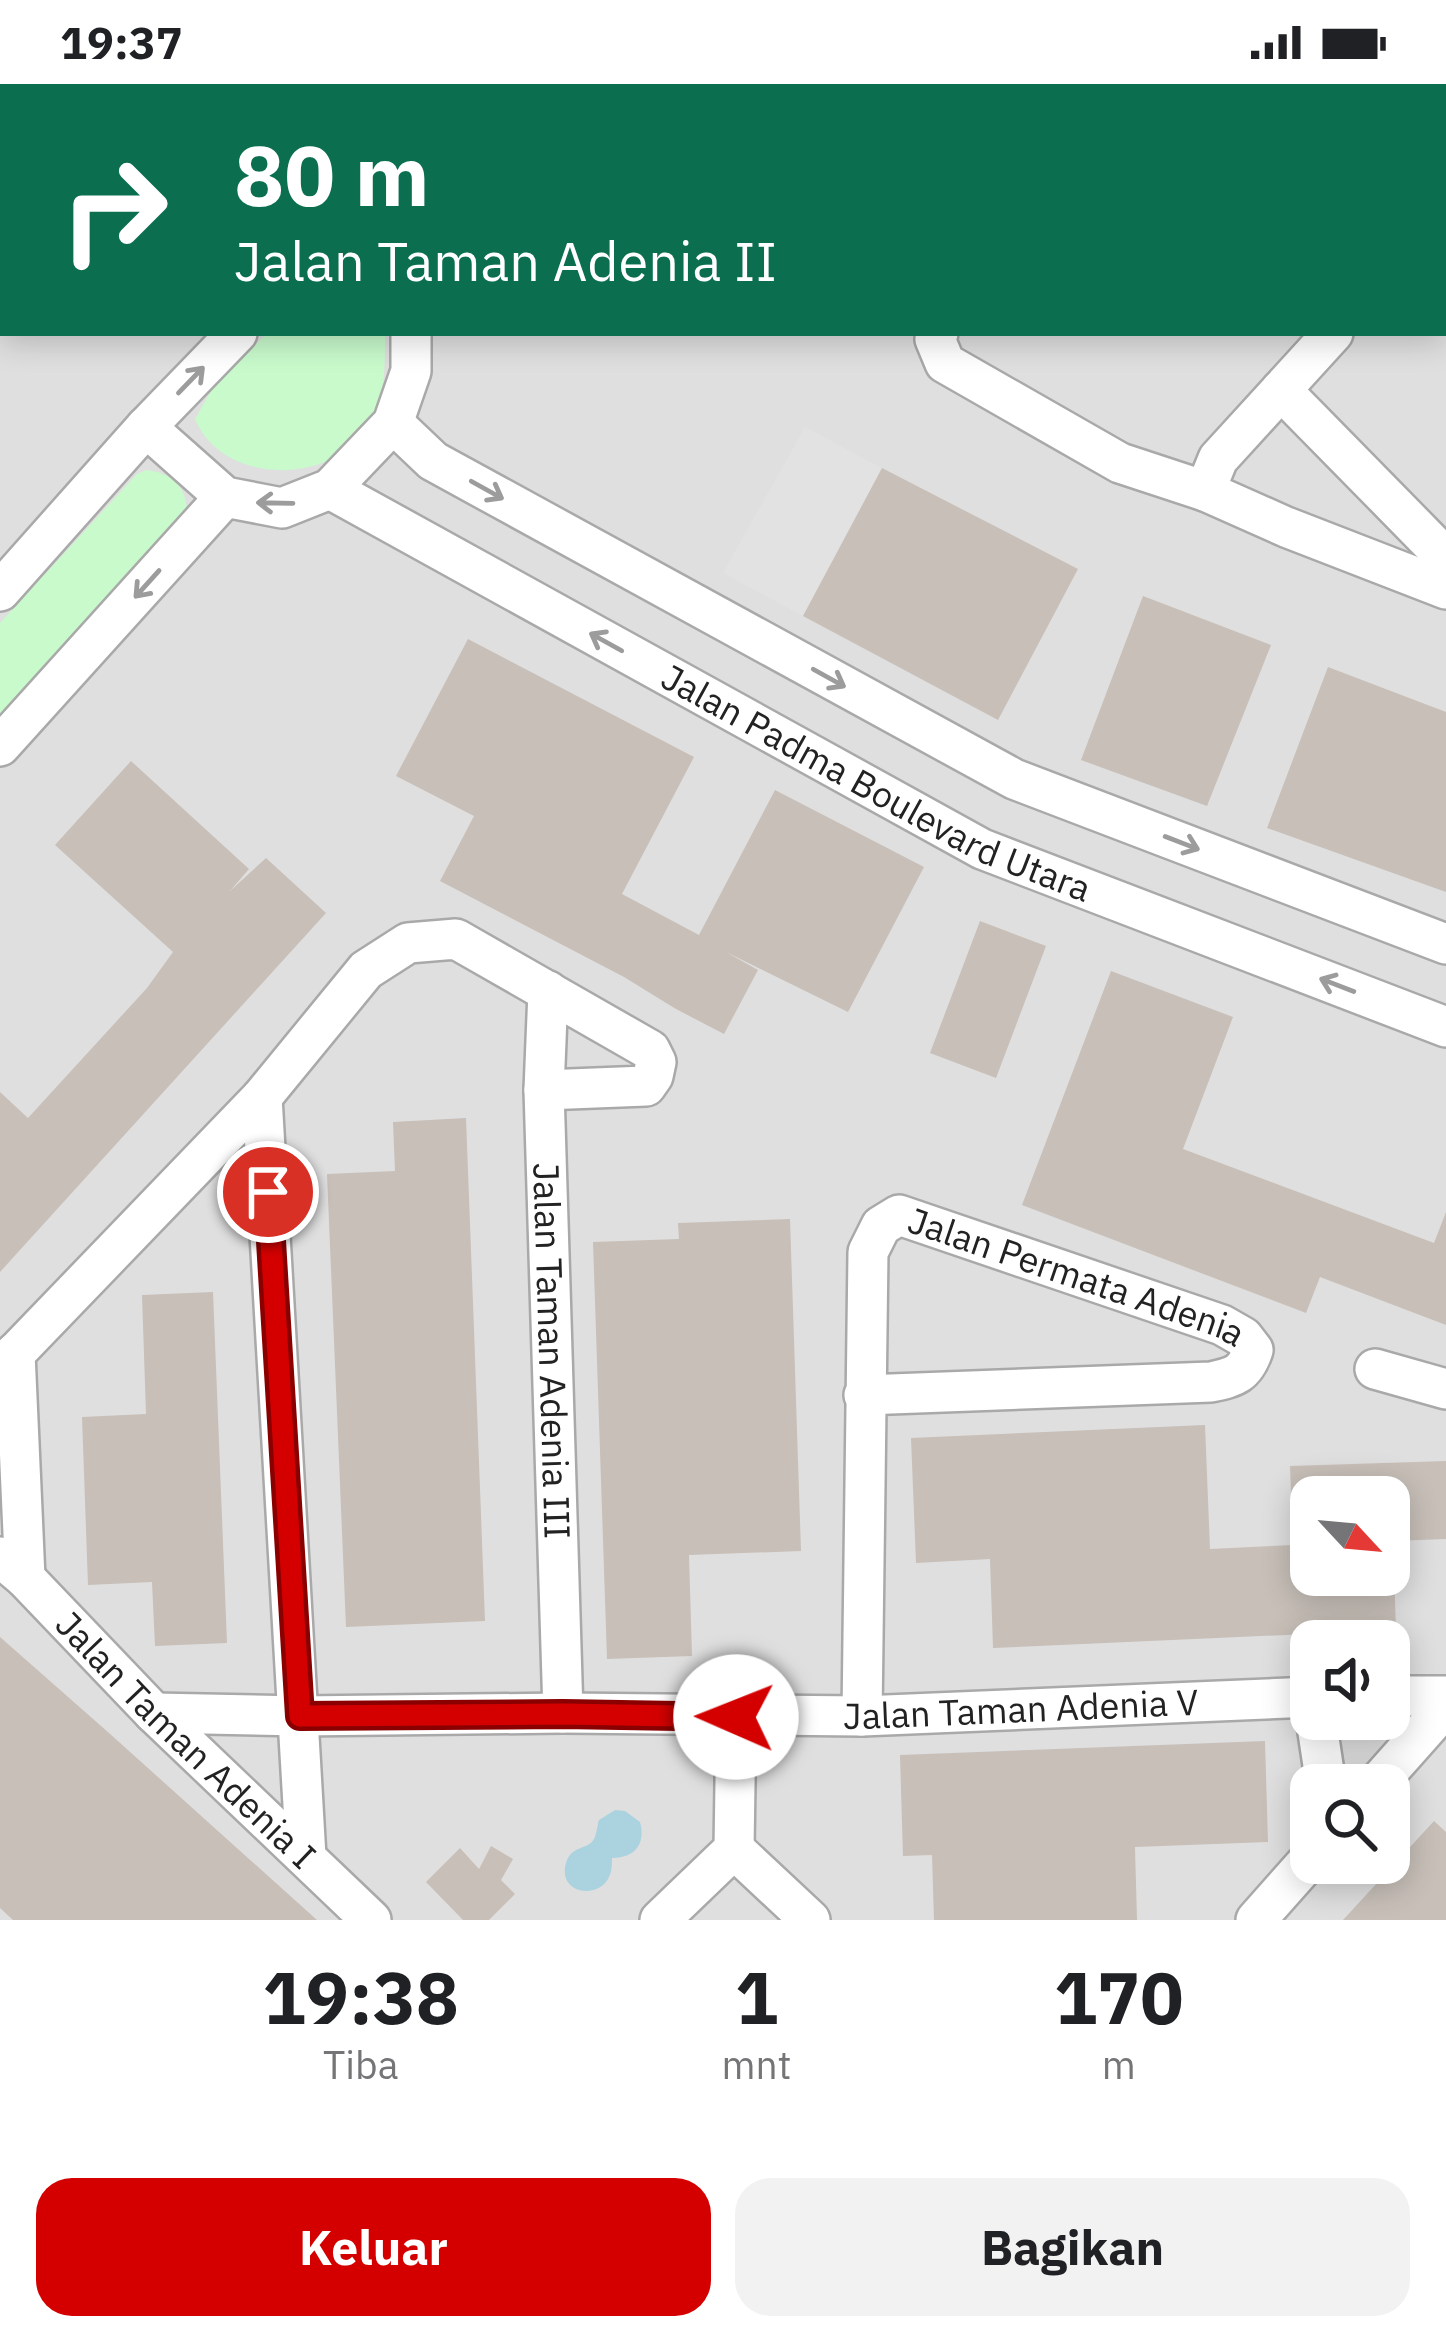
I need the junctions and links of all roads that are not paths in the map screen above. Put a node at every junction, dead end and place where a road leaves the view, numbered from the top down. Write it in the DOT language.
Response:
graph roads {
  1 [pos="234,336"];
  2 [pos="411,336"];
  3 [pos="936,336"];
  4 [pos="1330,336"];
  5 [pos="1281,390"];
  6 [pos="393,423"];
  7 [pos="146,427"];
  8 [pos="330,489"];
  9 [pos="1205,491"];
  10 [pos="225,497"];
  11 [pos="1446,558"];
  12 [pos="1446,589"];
  13 [pos="0,591"];
  14 [pos="0,746"];
  15 [pos="1446,944"];
  16 [pos="548,991"];
  17 [pos="1446,1027"];
  18 [pos="544,1090"];
  19 [pos="262,1097"];
  20 [pos="8,1361"];
  21 [pos="1375,1369"];
  22 [pos="1446,1388"];
  23 [pos="864,1395"];
  24 [pos="12,1567"];
  25 [pos="1410,1696"];
  26 [pos="1446,1696"];
  27 [pos="1290,1698"];
  28 [pos="1446,1706"];
  29 [pos="154,1713"];
  30 [pos="563,1714"];
  31 [pos="300,1716"];
  32 [pos="862,1716"];
  33 [pos="736,1717"];
  34 [pos="1395,1764"];
  35 [pos="734,1849"];
  36 [pos="306,1857"];
  37 [pos="1290,1882"];
  38 [pos="371,1920"];
  39 [pos="660,1920"];
  40 [pos="810,1920"];
  41 [pos="1256,1920"];
  7 -- 1 [label="street, one-way"];
  2 -- 6 [label="street"];
  3 -- 9 [label="street"];
  4 -- 5 [label="street"];
  5 -- 9 [label="street"];
  5 -- 11 [label="street"];
  6 -- 8 [label="street"];
  6 -- 15 [label="street, Jalan Padma Boulevard Utara, one-way"];
  7 -- 10 [label="street"];
  7 -- 13 [label="street"];
  8 -- 10 [label="street, one-way"];
  17 -- 8 [label="street, Jalan Padma Boulevard Utara, one-way"];
  9 -- 12 [label="street"];
  10 -- 14 [label="street, one-way"];
  16 -- 18 [label="street, Jalan Taman Adenia III"];
  16 -- 18 [label="street"];
  16 -- 19 [label="street"];
  18 -- 30 [label="street, Jalan Taman Adenia III"];
  19 -- 20 [label="street"];
  19 -- 31 [label="street"];
  20 -- 24 [label="street"];
  21 -- 22 [label="street"];
  23 -- 23 [label="street, Jalan Permata Adenia"];
  23 -- 32 [label="street, Jalan Permata Adenia"];
  24 -- 29 [label="street, Jalan Taman Adenia I"];
  25 -- 26 [label="street"];
  27 -- 32 [label="street, Jalan Taman Adenia V"];
  28 -- 34 [label="street"];
  29 -- 31 [label="street, Jalan Taman Adenia V"];
  29 -- 36 [label="street, Jalan Taman Adenia I"];
  30 -- 31 [label="street, Jalan Taman Adenia V"];
  30 -- 33 [label="street, Jalan Taman Adenia V"];
  31 -- 36 [label="street"];
  32 -- 33 [label="street, Jalan Taman Adenia V"];
  33 -- 35 [label="street"];
  35 -- 39 [label="street"];
  35 -- 40 [label="street"];
  36 -- 38 [label="street, Jalan Taman Adenia I"];
  37 -- 41 [label="street"];
}
